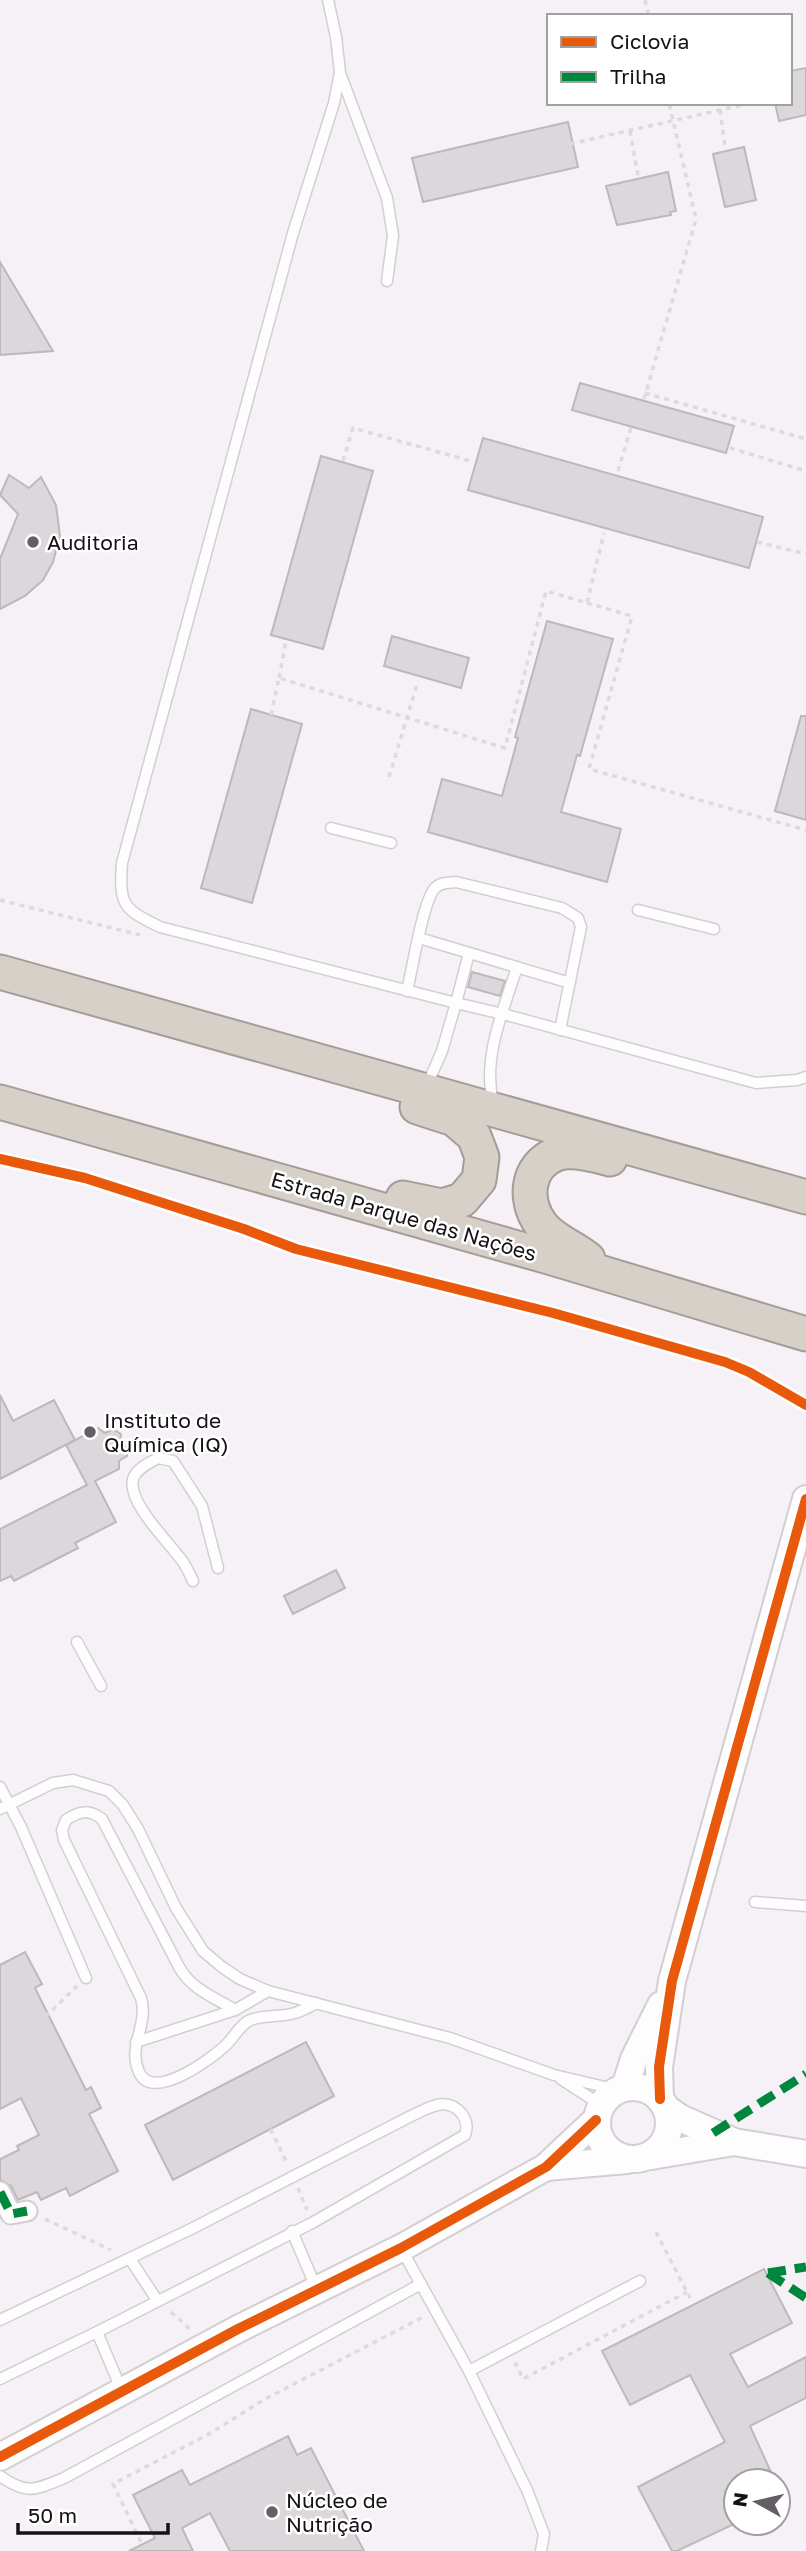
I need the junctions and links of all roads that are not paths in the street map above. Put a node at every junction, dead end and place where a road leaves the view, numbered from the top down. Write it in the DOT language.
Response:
graph roads {
  1 [pos="328,0"];
  2 [pos="340,72"];
  3 [pos="387,281"];
  4 [pos="331,828"];
  5 [pos="391,843"];
  6 [pos="638,910"];
  7 [pos="714,929"];
  8 [pos="419,938"];
  9 [pos="469,953"];
  10 [pos="517,967"];
  11 [pos="0,972"];
  12 [pos="570,983"];
  13 [pos="407,991"];
  14 [pos="456,1003"];
  15 [pos="503,1014"];
  16 [pos="560,1030"];
  17 [pos="258,1043"];
  18 [pos="806,1077"];
  19 [pos="425,1089"];
  20 [pos="0,1102"];
  21 [pos="495,1109"];
  22 [pos="246,1170"];
  23 [pos="791,1193"];
  24 [pos="600,1273"];
  25 [pos="806,1334"];
  26 [pos="806,1350"];
  27 [pos="806,1499"];
  28 [pos="218,1568"];
  29 [pos="194,1581"];
  30 [pos="77,1642"];
  31 [pos="101,1686"];
  32 [pos="0,1787"];
  33 [pos="5,1807"];
  34 [pos="755,1902"];
  35 [pos="806,1906"];
  36 [pos="86,1978"];
  37 [pos="672,1981"];
  38 [pos="268,1991"];
  39 [pos="316,2003"];
  40 [pos="235,2010"];
  41 [pos="136,2042"];
  42 [pos="554,2075"];
  43 [pos="610,2100"];
  44 [pos="663,2103"];
  45 [pos="734,2142"];
  46 [pos="806,2154"];
  47 [pos="639,2158"];
  48 [pos="546,2167"];
  49 [pos="0,2192"];
  50 [pos="27,2211"];
  51 [pos="292,2231"];
  52 [pos="401,2248"];
  53 [pos="130,2259"];
  54 [pos="640,2281"];
  55 [pos="421,2284"];
  56 [pos="317,2290"];
  57 [pos="157,2300"];
  58 [pos="0,2320"];
  59 [pos="97,2332"];
  60 [pos="469,2371"];
  61 [pos="0,2378"];
  62 [pos="122,2391"];
  63 [pos="0,2457"];
  64 [pos="0,2476"];
  65 [pos="541,2551"];
  1 -- 2 [label="lane"];
  2 -- 3 [label="lane"];
  2 -- 13 [label="lane"];
  4 -- 5 [label="lane"];
  6 -- 7 [label="lane"];
  8 -- 9 [label="lane"];
  8 -- 12 [label="lane"];
  8 -- 13 [label="lane"];
  9 -- 10 [label="lane"];
  9 -- 14 [label="lane"];
  10 -- 12 [label="lane"];
  10 -- 15 [label="lane"];
  11 -- 17 [label="highway"];
  12 -- 16 [label="lane"];
  13 -- 14 [label="lane"];
  14 -- 15 [label="lane"];
  14 -- 19 [label="lane"];
  15 -- 16 [label="lane"];
  15 -- 21 [label="lane"];
  16 -- 18 [label="lane"];
  17 -- 19 [label="highway"];
  17 -- 22 [label="highway"];
  19 -- 21 [label="highway"];
  20 -- 22 [label="highway, Estrada Parque das Nações"];
  21 -- 23 [label="highway"];
  22 -- 24 [label="highway, Estrada Parque das Nações"];
  23 -- 24 [label="highway"];
  24 -- 25 [label="highway, Estrada Parque das Nações"];
  24 -- 26 [label="highway"];
  27 -- 37 [label="street"];
  28 -- 29 [label="lane"];
  30 -- 31 [label="lane"];
  32 -- 33 [label="lane"];
  33 -- 36 [label="lane"];
  33 -- 38 [label="lane"];
  34 -- 35 [label="lane"];
  37 -- 43 [label="street"];
  37 -- 44 [label="street"];
  38 -- 39 [label="lane"];
  38 -- 40 [label="lane"];
  39 -- 41 [label="lane"];
  39 -- 42 [label="lane"];
  40 -- 41 [label="lane"];
  40 -- 41 [label="lane"];
  42 -- 43 [label="lane"];
  42 -- 43 [label="lane"];
  43 -- 44 [label="street"];
  43 -- 47 [label="street"];
  43 -- 48 [label="street"];
  44 -- 45 [label="street"];
  44 -- 47 [label="street"];
  45 -- 46 [label="street"];
  45 -- 47 [label="street"];
  47 -- 48 [label="street"];
  48 -- 52 [label="street"];
  49 -- 50 [label="street"];
  51 -- 53 [label="lane"];
  51 -- 56 [label="lane"];
  51 -- 57 [label="lane"];
  52 -- 55 [label="lane"];
  52 -- 56 [label="street"];
  53 -- 57 [label="lane"];
  53 -- 58 [label="lane"];
  54 -- 60 [label="lane"];
  55 -- 60 [label="lane"];
  55 -- 64 [label="lane"];
  56 -- 62 [label="street"];
  57 -- 59 [label="lane"];
  59 -- 61 [label="lane"];
  59 -- 62 [label="lane"];
  60 -- 65 [label="lane"];
  62 -- 63 [label="street"];
}
